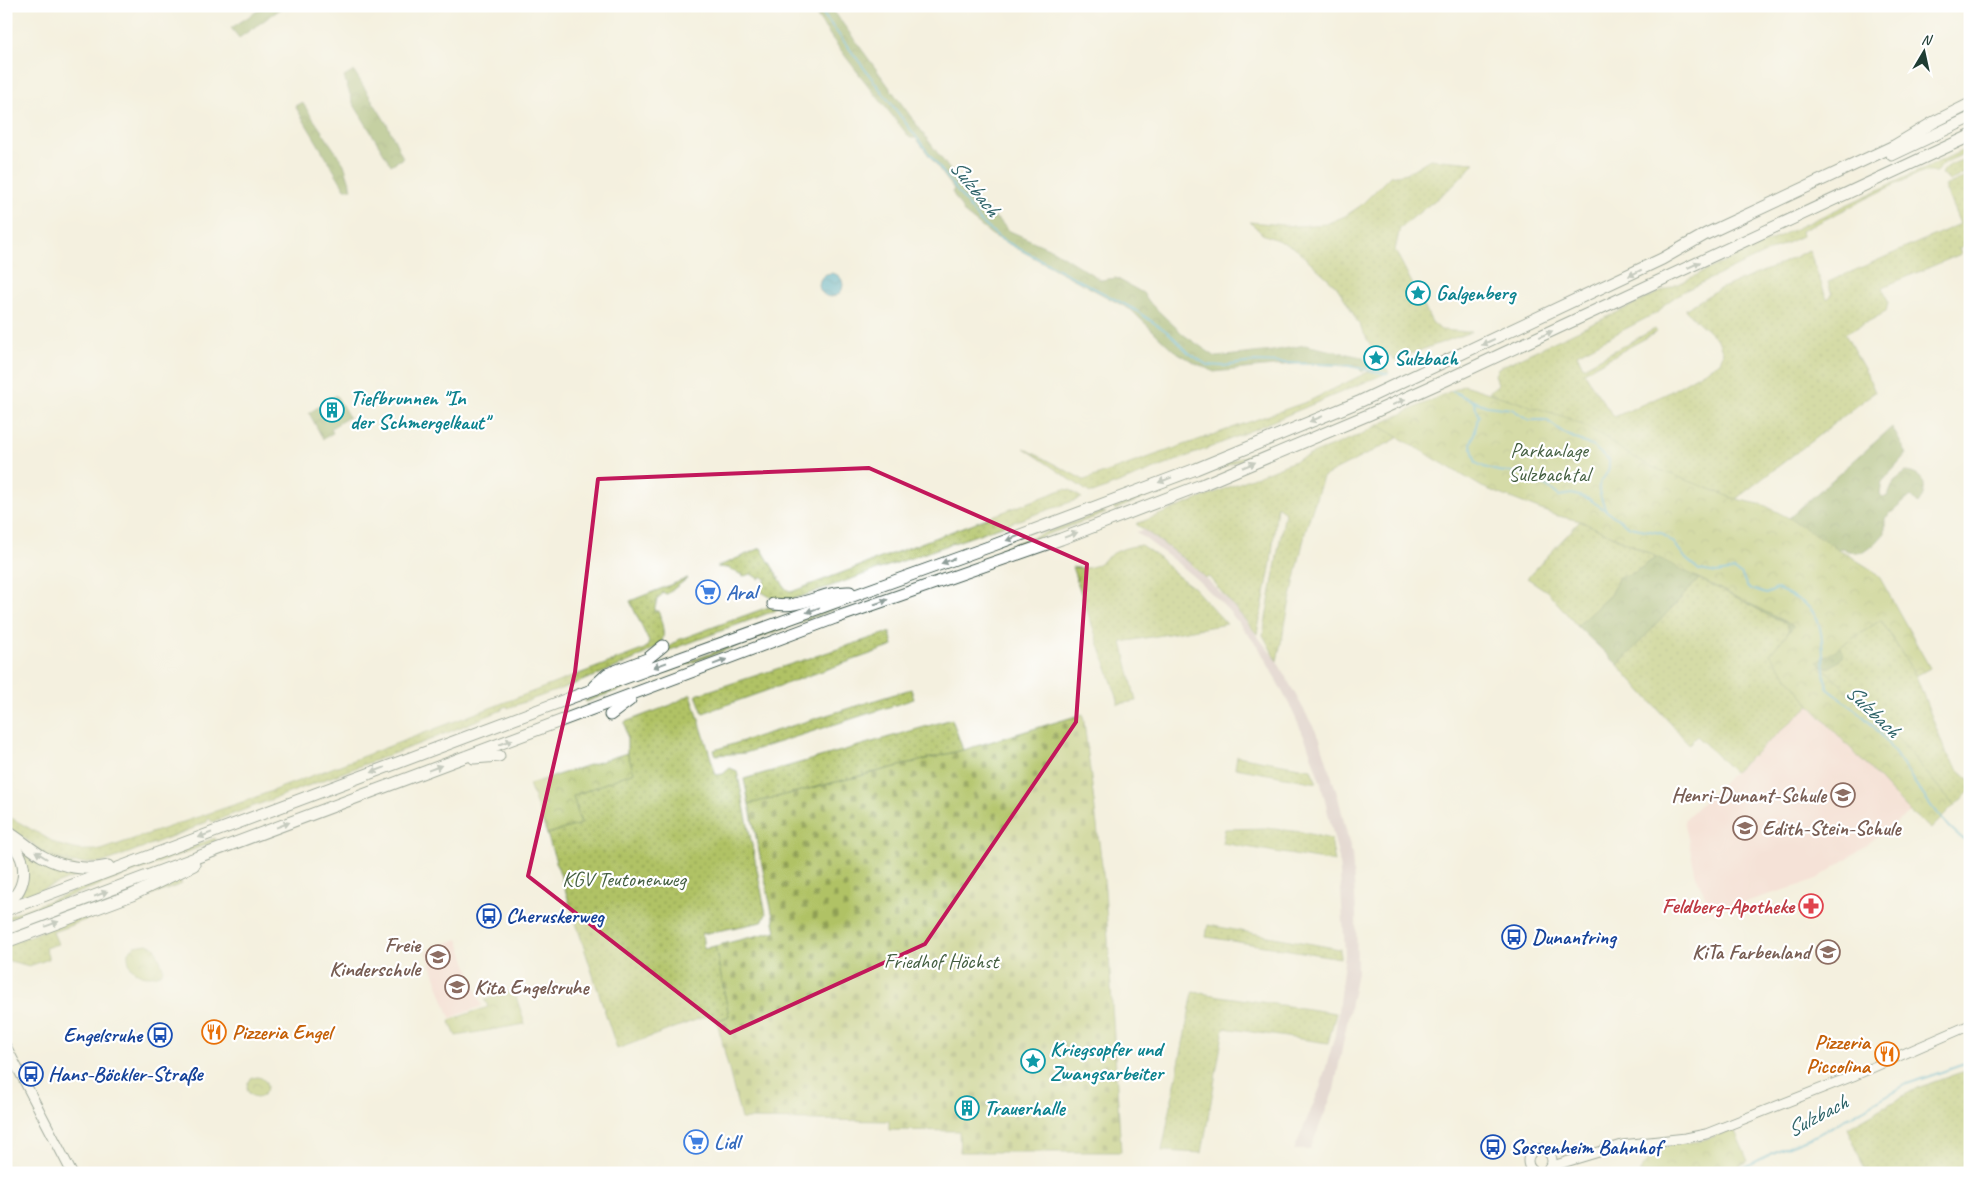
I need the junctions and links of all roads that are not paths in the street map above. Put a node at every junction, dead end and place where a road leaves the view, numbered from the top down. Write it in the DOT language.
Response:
graph roads {
  1 [pos="1970,104"];
  2 [pos="1970,118"];
  3 [pos="1970,136"];
  4 [pos="1678,251"];
  5 [pos="859,593"];
  6 [pos="773,604"];
  7 [pos="664,646"];
  8 [pos="589,691"];
  9 [pos="642,691"];
  10 [pos="610,715"];
  11 [pos="499,756"];
  12 [pos="460,759"];
  13 [pos="6,831"];
  14 [pos="6,840"];
  15 [pos="238,842"];
  16 [pos="139,860"];
  17 [pos="6,904"];
  18 [pos="6,910"];
  19 [pos="6,929"];
  20 [pos="6,942"];
  21 [pos="1970,1025"];
  22 [pos="6,1046"];
  23 [pos="1550,1157"];
  24 [pos="1565,1162"];
  25 [pos="1549,1167"];
  26 [pos="1533,1171"];
  27 [pos="72,1173"];
  1 -- 4 [label="highway"];
  2 -- 4 [label="highway"];
  9 -- 3 [label="highway, one-way"];
  4 -- 5 [label="highway, one-way"];
  5 -- 6 [label="highway"];
  5 -- 8 [label="highway, one-way"];
  7 -- 8 [label="highway"];
  8 -- 16 [label="highway, one-way"];
  9 -- 10 [label="highway"];
  12 -- 9 [label="highway, one-way"];
  11 -- 12 [label="highway"];
  15 -- 12 [label="highway, one-way"];
  16 -- 13 [label="highway, one-way"];
  14 -- 17 [label="highway"];
  19 -- 15 [label="highway, one-way"];
  20 -- 15 [label="highway, one-way"];
  16 -- 18 [label="highway"];
  21 -- 24 [label="main road"];
  22 -- 27 [label="main road"];
  23 -- 24 [label="main road"];
  23 -- 25 [label="main road"];
  23 -- 26 [label="main road"];
  24 -- 25 [label="main road"];
  25 -- 26 [label="main road"];
}
